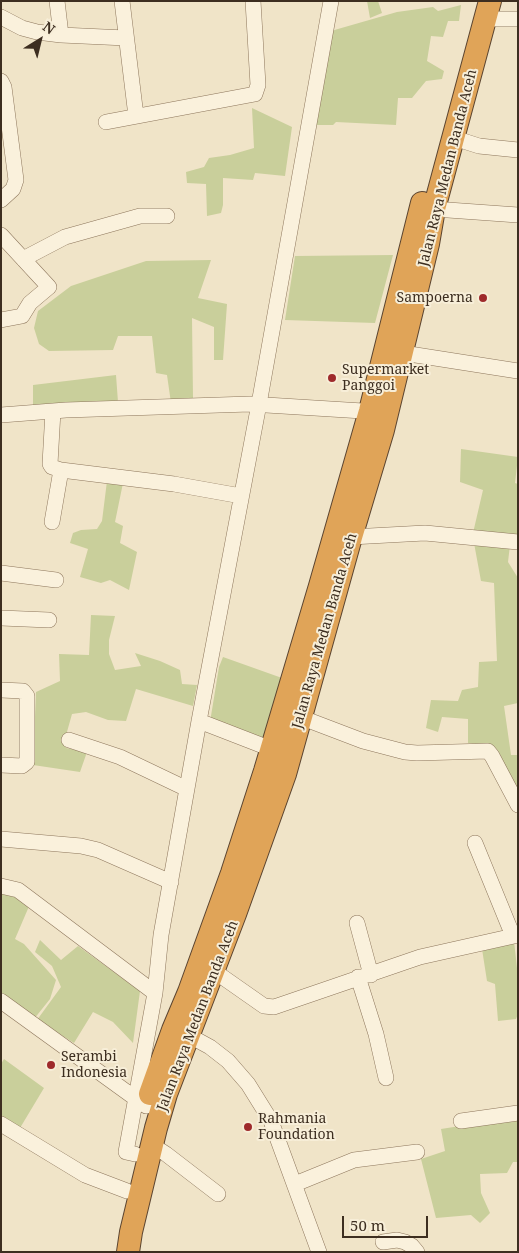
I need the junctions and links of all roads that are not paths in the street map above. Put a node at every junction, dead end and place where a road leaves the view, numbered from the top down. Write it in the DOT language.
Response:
graph roads {
  1 [pos="57,1"];
  2 [pos="122,1"];
  3 [pos="253,1"];
  4 [pos="331,1"];
  5 [pos="484,7"];
  6 [pos="1,17"];
  7 [pos="518,19"];
  8 [pos="61,35"];
  9 [pos="126,38"];
  10 [pos="1,81"];
  11 [pos="136,116"];
  12 [pos="106,122"];
  13 [pos="454,138"];
  14 [pos="518,150"];
  15 [pos="1,200"];
  16 [pos="434,209"];
  17 [pos="518,215"];
  18 [pos="167,216"];
  19 [pos="1,235"];
  20 [pos="23,259"];
  21 [pos="1,320"];
  22 [pos="403,353"];
  23 [pos="518,371"];
  24 [pos="259,404"];
  25 [pos="53,411"];
  26 [pos="379,412"];
  27 [pos="1,415"];
  28 [pos="61,470"];
  29 [pos="241,496"];
  30 [pos="52,522"];
  31 [pos="351,537"];
  32 [pos="518,542"];
  33 [pos="1,573"];
  34 [pos="56,580"];
  35 [pos="1,618"];
  36 [pos="48,620"];
  37 [pos="1,690"];
  38 [pos="300,717"];
  39 [pos="199,721"];
  40 [pos="69,740"];
  41 [pos="280,752"];
  42 [pos="1,765"];
  43 [pos="187,789"];
  44 [pos="518,805"];
  45 [pos="1,838"];
  46 [pos="475,843"];
  47 [pos="170,882"];
  48 [pos="1,886"];
  49 [pos="357,923"];
  50 [pos="515,936"];
  51 [pos="214,971"];
  52 [pos="365,976"];
  53 [pos="155,993"];
  54 [pos="1,1001"];
  55 [pos="188,1035"];
  56 [pos="386,1078"];
  57 [pos="518,1113"];
  58 [pos="461,1121"];
  59 [pos="1,1124"];
  60 [pos="144,1126"];
  61 [pos="417,1152"];
  62 [pos="294,1184"];
  63 [pos="127,1191"];
  64 [pos="218,1194"];
  65 [pos="383,1242"];
  66 [pos="114,1252"];
  67 [pos="128,1252"];
  68 [pos="319,1252"];
  69 [pos="417,1252"];
  1 -- 8 [label="street"];
  2 -- 9 [label="street"];
  3 -- 11 [label="street"];
  4 -- 24 [label="street"];
  5 -- 7 [label="street"];
  5 -- 13 [label="highway, Jalan Raya Medan Banda Aceh"];
  5 -- 26 [label="highway, Jalan Raya Medan Banda Aceh"];
  6 -- 8 [label="street"];
  8 -- 9 [label="street"];
  9 -- 11 [label="street"];
  10 -- 15 [label="street"];
  11 -- 12 [label="street"];
  13 -- 14 [label="street"];
  13 -- 16 [label="highway, Jalan Raya Medan Banda Aceh"];
  16 -- 17 [label="street"];
  16 -- 22 [label="highway, Jalan Raya Medan Banda Aceh"];
  18 -- 20 [label="street"];
  19 -- 20 [label="street"];
  20 -- 21 [label="street"];
  22 -- 23 [label="street"];
  22 -- 26 [label="highway, Jalan Raya Medan Banda Aceh"];
  24 -- 25 [label="street"];
  24 -- 26 [label="street"];
  24 -- 29 [label="street"];
  25 -- 27 [label="street"];
  25 -- 28 [label="street"];
  26 -- 31 [label="highway, Jalan Raya Medan Banda Aceh"];
  26 -- 41 [label="highway, Jalan Raya Medan Banda Aceh"];
  28 -- 29 [label="street"];
  28 -- 30 [label="street"];
  29 -- 39 [label="street"];
  31 -- 32 [label="street"];
  31 -- 38 [label="highway, Jalan Raya Medan Banda Aceh"];
  33 -- 34 [label="street"];
  35 -- 36 [label="street"];
  37 -- 42 [label="street"];
  38 -- 41 [label="highway, Jalan Raya Medan Banda Aceh"];
  38 -- 44 [label="street"];
  39 -- 41 [label="street"];
  39 -- 43 [label="street"];
  40 -- 43 [label="street"];
  41 -- 51 [label="highway, Jalan Raya Medan Banda Aceh"];
  41 -- 60 [label="highway, Jalan Raya Medan Banda Aceh"];
  43 -- 47 [label="street"];
  45 -- 47 [label="street"];
  46 -- 50 [label="street"];
  47 -- 53 [label="street"];
  48 -- 53 [label="street"];
  49 -- 52 [label="street"];
  50 -- 52 [label="street"];
  51 -- 52 [label="street"];
  51 -- 55 [label="highway, Jalan Raya Medan Banda Aceh"];
  52 -- 56 [label="street"];
  53 -- 60 [label="street"];
  54 -- 60 [label="street"];
  55 -- 60 [label="highway, Jalan Raya Medan Banda Aceh"];
  55 -- 62 [label="street"];
  57 -- 58 [label="street"];
  59 -- 63 [label="street"];
  60 -- 63 [label="highway, Jalan Raya Medan Banda Aceh"];
  60 -- 64 [label="street"];
  60 -- 67 [label="highway, Jalan Raya Medan Banda Aceh"];
  61 -- 62 [label="street"];
  62 -- 68 [label="street"];
  63 -- 66 [label="highway, Jalan Raya Medan Banda Aceh"];
  65 -- 69 [label="street"];
}
